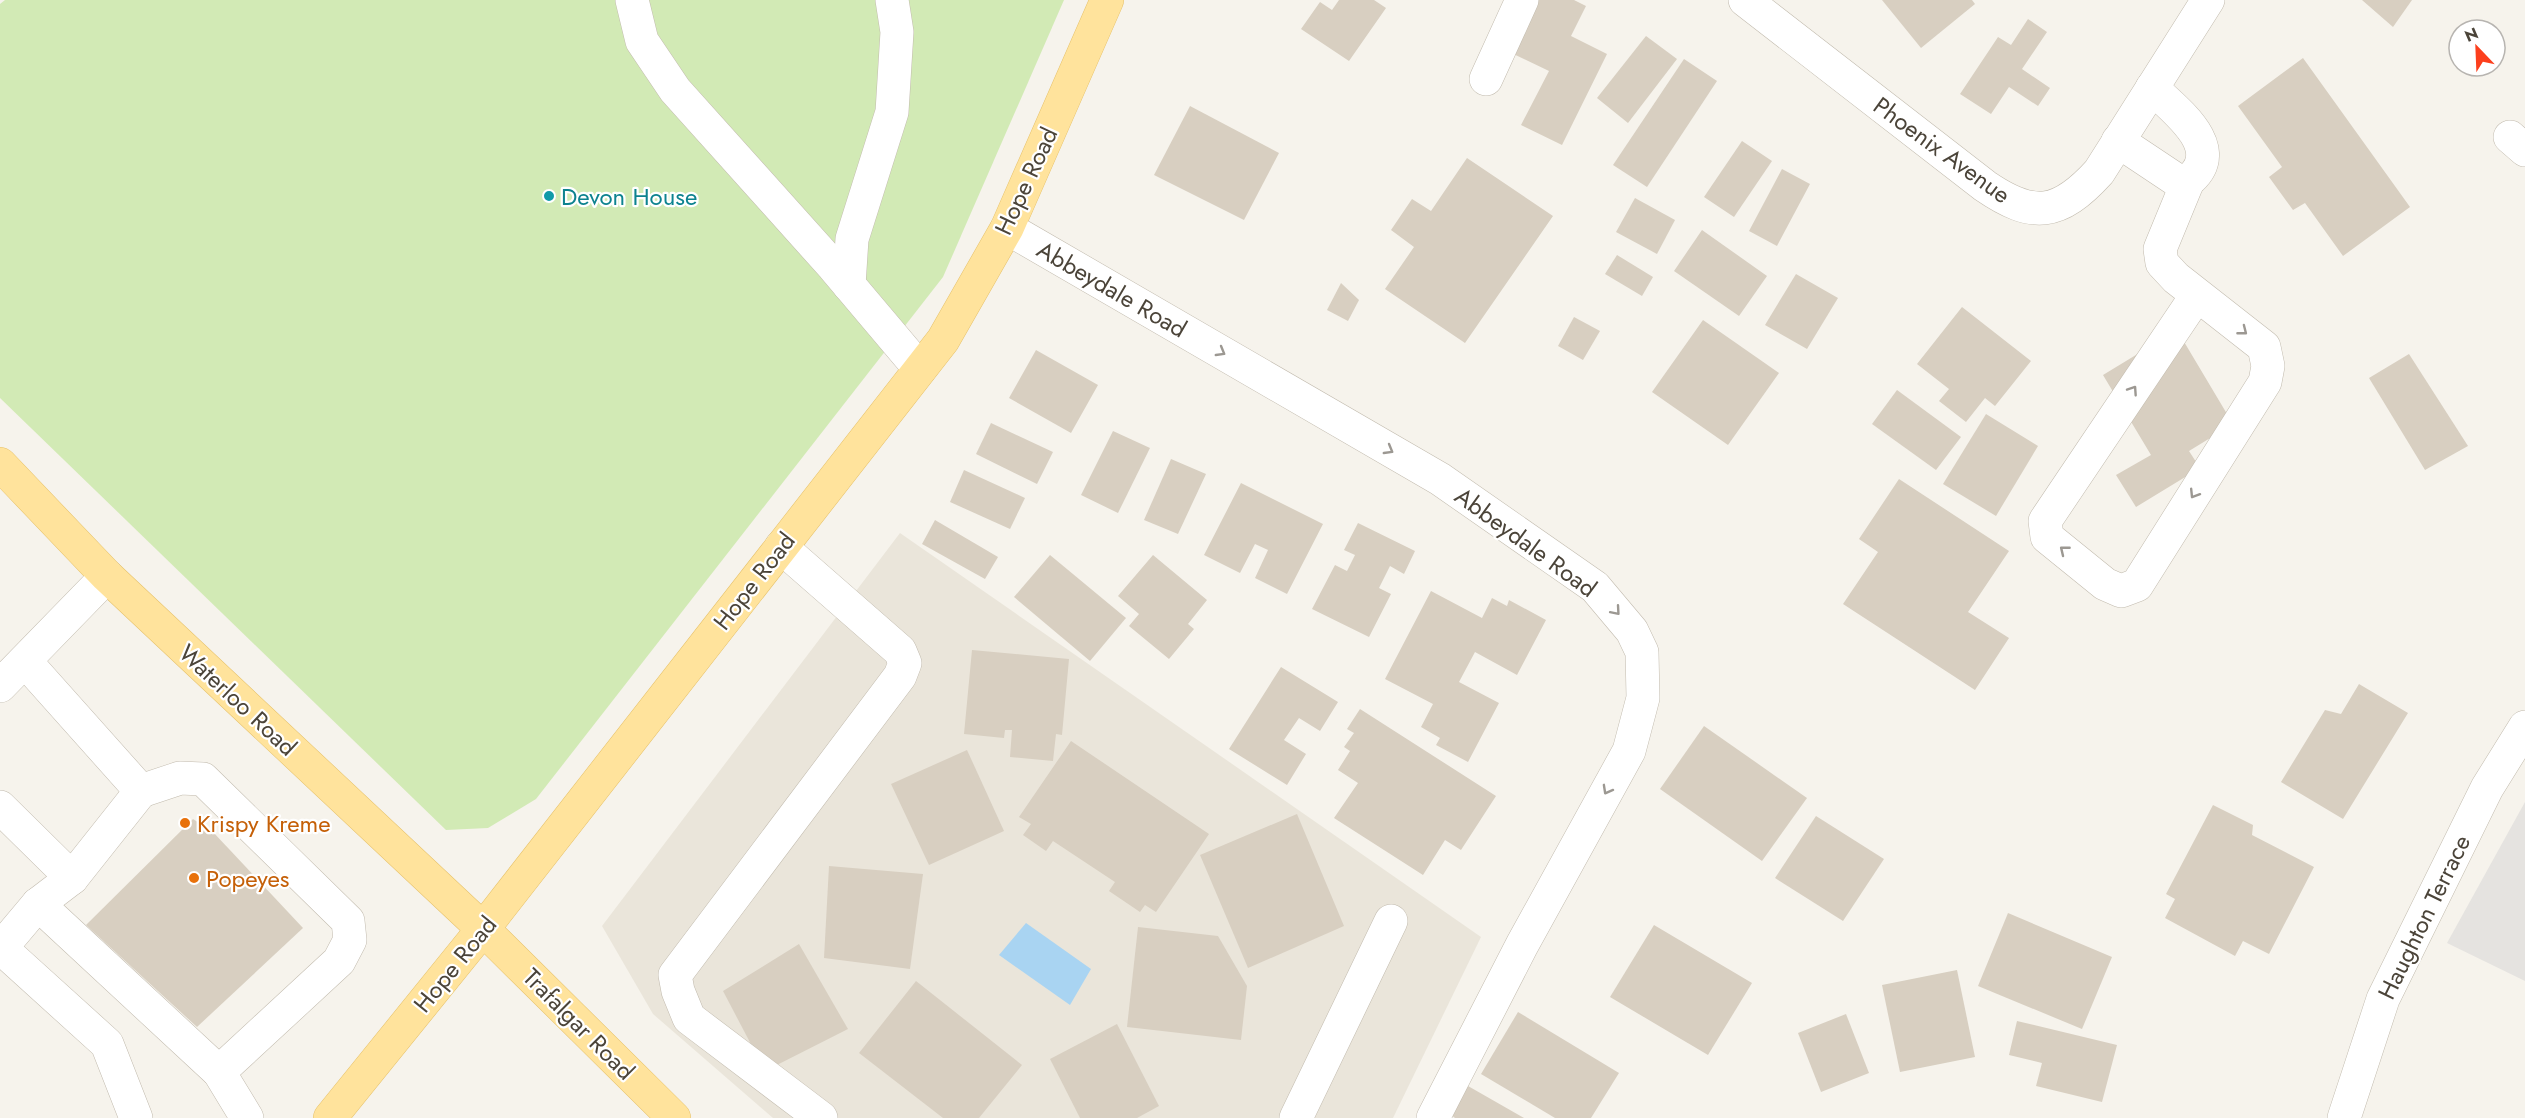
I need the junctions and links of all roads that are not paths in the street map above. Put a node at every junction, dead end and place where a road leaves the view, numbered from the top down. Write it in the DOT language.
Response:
graph roads {
  1 [pos="632,0"];
  2 [pos="892,0"];
  3 [pos="1107,0"];
  4 [pos="1522,0"];
  5 [pos="1745,0"];
  6 [pos="2208,0"];
  7 [pos="1486,79"];
  8 [pos="2152,88"];
  9 [pos="2118,141"];
  10 [pos="2188,181"];
  11 [pos="1007,228"];
  12 [pos="849,285"];
  13 [pos="2197,295"];
  14 [pos="920,369"];
  15 [pos="2,469"];
  16 [pos="781,547"];
  17 [pos="107,576"];
  18 [pos="25,661"];
  19 [pos="0,686"];
  20 [pos="2525,727"];
  21 [pos="141,791"];
  22 [pos="0,807"];
  23 [pos="72,878"];
  24 [pos="38,904"];
  25 [pos="1391,921"];
  26 [pos="483,929"];
  27 [pos="0,949"];
  28 [pos="219,1072"];
  29 [pos="136,1118"];
  30 [pos="247,1118"];
  31 [pos="330,1118"];
  32 [pos="674,1118"];
  33 [pos="821,1118"];
  34 [pos="1296,1118"];
  35 [pos="1433,1118"];
  36 [pos="2344,1118"];
  1 -- 12 [label="street"];
  2 -- 12 [label="street"];
  3 -- 11 [label="main road, Hope Road"];
  4 -- 7 [label="street"];
  5 -- 9 [label="street, Phoenix Avenue"];
  6 -- 8 [label="street, Phoenix Avenue"];
  8 -- 9 [label="street, Phoenix Avenue"];
  8 -- 10 [label="street"];
  9 -- 10 [label="street"];
  10 -- 13 [label="street"];
  11 -- 14 [label="main road, Hope Road"];
  11 -- 35 [label="street, Abbeydale Road, one-way"];
  12 -- 14 [label="street"];
  13 -- 13 [label="street, one-way"];
  14 -- 16 [label="main road, Hope Road"];
  15 -- 17 [label="main road, Waterloo Road"];
  16 -- 26 [label="main road, Hope Road"];
  16 -- 33 [label="street"];
  17 -- 18 [label="street"];
  17 -- 26 [label="main road, Waterloo Road"];
  18 -- 19 [label="street"];
  18 -- 21 [label="street"];
  20 -- 36 [label="street, Haughton Terrace"];
  21 -- 23 [label="street"];
  21 -- 28 [label="street"];
  22 -- 23 [label="street"];
  23 -- 24 [label="street"];
  24 -- 27 [label="street"];
  24 -- 28 [label="street"];
  25 -- 34 [label="street"];
  26 -- 31 [label="main road, Hope Road"];
  26 -- 32 [label="main road, Trafalgar Road"];
  27 -- 29 [label="street"];
  28 -- 30 [label="street"];
}
